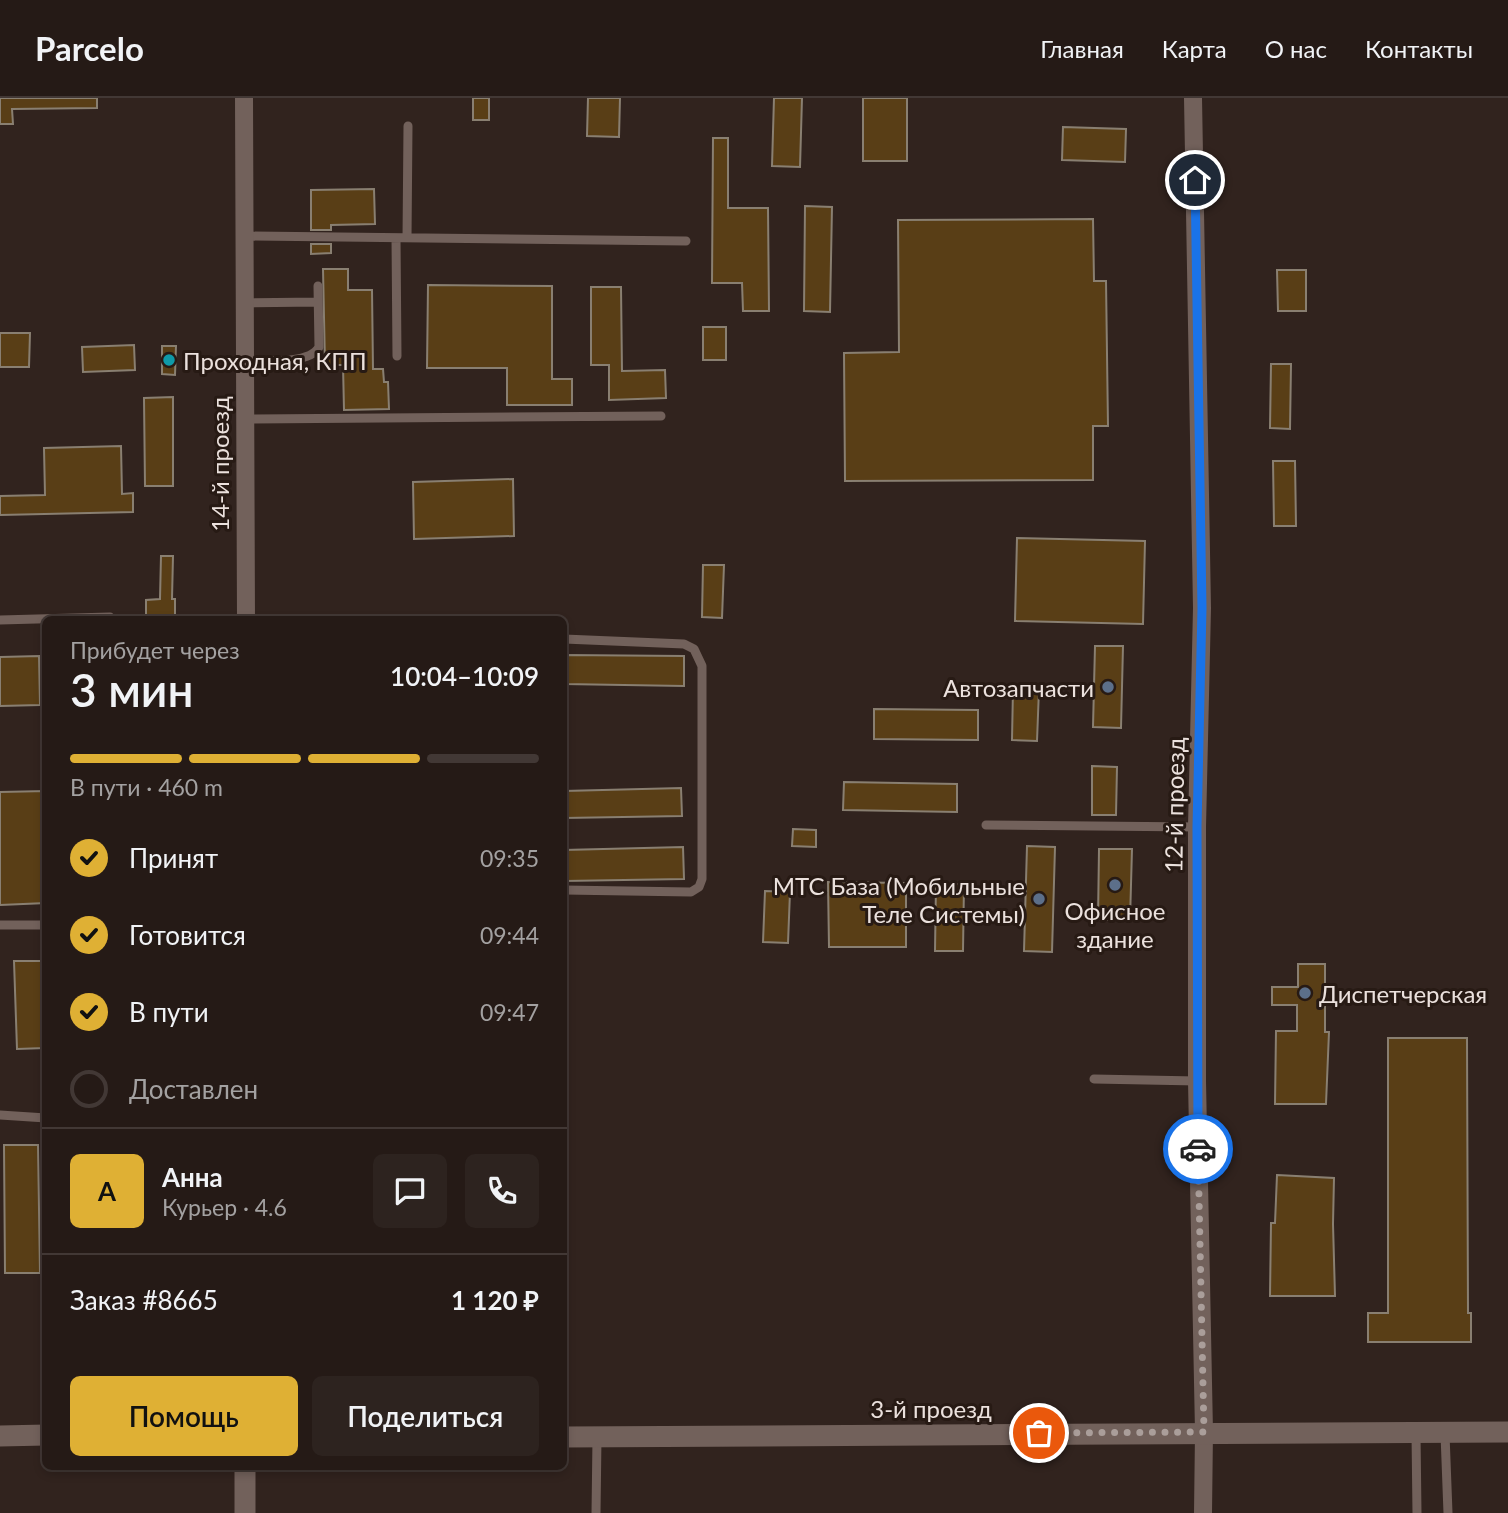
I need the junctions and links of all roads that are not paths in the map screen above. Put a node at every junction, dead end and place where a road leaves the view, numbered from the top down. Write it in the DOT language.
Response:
graph roads {
  1 [pos="244,98"];
  2 [pos="1193,98"];
  3 [pos="408,126"];
  4 [pos="244,236"];
  5 [pos="396,238"];
  6 [pos="407,238"];
  7 [pos="686,242"];
  8 [pos="318,286"];
  9 [pos="318,302"];
  10 [pos="244,303"];
  11 [pos="397,356"];
  12 [pos="245,360"];
  13 [pos="661,416"];
  14 [pos="245,419"];
  15 [pos="246,616"];
  16 [pos="42,619"];
  17 [pos="0,620"];
  18 [pos="567,639"];
  19 [pos="986,825"];
  20 [pos="1197,827"];
  21 [pos="567,890"];
  22 [pos="0,925"];
  23 [pos="42,925"];
  24 [pos="1094,1079"];
  25 [pos="1197,1081"];
  26 [pos="0,1115"];
  27 [pos="42,1118"];
  28 [pos="1204,1432"];
  29 [pos="1416,1432"];
  30 [pos="1445,1432"];
  31 [pos="1508,1432"];
  32 [pos="42,1435"];
  33 [pos="0,1436"];
  34 [pos="567,1437"];
  35 [pos="597,1437"];
  36 [pos="244,1470"];
  37 [pos="245,1513"];
  38 [pos="596,1513"];
  39 [pos="1203,1513"];
  40 [pos="1417,1513"];
  41 [pos="1448,1513"];
  1 -- 4 [label="street, 14-й проезд"];
  2 -- 20 [label="street, 12-й проезд"];
  3 -- 6 [label="lane"];
  4 -- 5 [label="lane"];
  4 -- 10 [label="street, 14-й проезд"];
  5 -- 6 [label="lane"];
  5 -- 11 [label="lane"];
  6 -- 7 [label="lane"];
  8 -- 9 [label="lane"];
  9 -- 10 [label="lane"];
  9 -- 12 [label="lane"];
  10 -- 12 [label="street, 14-й проезд"];
  12 -- 14 [label="street, 14-й проезд"];
  13 -- 14 [label="lane"];
  14 -- 15 [label="street, 14-й проезд"];
  16 -- 17 [label="lane"];
  18 -- 21 [label="lane"];
  19 -- 20 [label="lane"];
  20 -- 25 [label="street, 12-й проезд"];
  22 -- 23 [label="lane"];
  24 -- 25 [label="lane"];
  25 -- 28 [label="street, 12-й проезд"];
  26 -- 27 [label="lane"];
  28 -- 29 [label="street, 3-й проезд"];
  28 -- 35 [label="street, 3-й проезд"];
  28 -- 39 [label="street, 12-й проезд"];
  29 -- 30 [label="street, 3-й проезд"];
  29 -- 40 [label="lane"];
  30 -- 31 [label="street, 3-й проезд"];
  30 -- 41 [label="lane"];
  32 -- 33 [label="street"];
  34 -- 35 [label="street, 3-й проезд"];
  35 -- 38 [label="lane"];
  36 -- 37 [label="street"];
}
